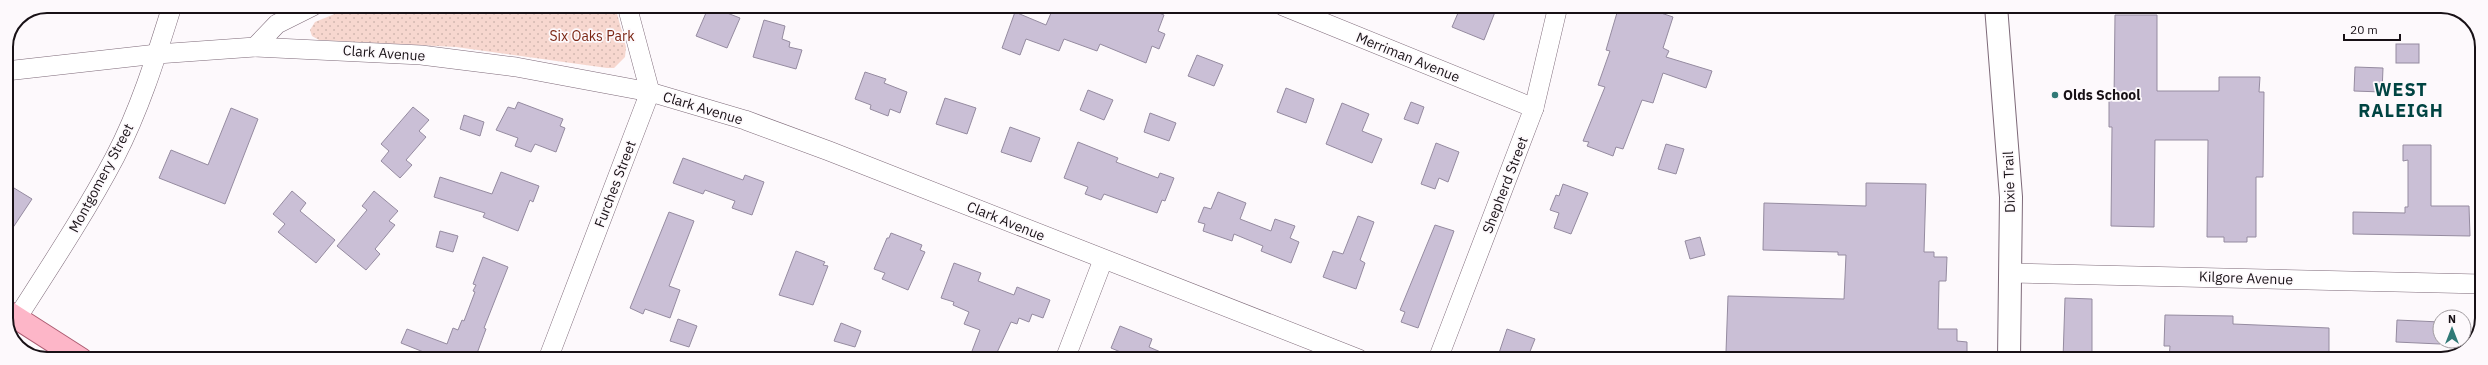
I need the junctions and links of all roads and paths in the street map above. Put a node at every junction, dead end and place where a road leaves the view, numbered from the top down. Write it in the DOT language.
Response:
graph roads {
  1 [pos="170,13"];
  2 [pos="299,13"];
  3 [pos="629,13"];
  4 [pos="1300,13"];
  5 [pos="1556,13"];
  6 [pos="1997,13"];
  7 [pos="255,46"];
  8 [pos="157,54"];
  9 [pos="13,70"];
  10 [pos="650,92"];
  11 [pos="1534,108"];
  12 [pos="1103,260"];
  13 [pos="2010,273"];
  14 [pos="2475,284"];
  15 [pos="13,313"];
  16 [pos="13,315"];
  17 [pos="70,352"];
  18 [pos="551,352"];
  19 [pos="1068,352"];
  20 [pos="1341,352"];
  21 [pos="1441,352"];
  22 [pos="2008,352"];
  1 -- 8 [label="street, Montgomery Street"];
  2 -- 7 [label="street"];
  3 -- 10 [label="street"];
  4 -- 11 [label="street, Merriman Avenue"];
  5 -- 11 [label="street, Shepherd Street"];
  6 -- 13 [label="main road, Dixie Trail"];
  7 -- 8 [label="street, Clark Avenue"];
  7 -- 10 [label="street, Clark Avenue"];
  8 -- 9 [label="street, Clark Avenue"];
  8 -- 15 [label="street, Montgomery Street"];
  10 -- 12 [label="street, Clark Avenue"];
  10 -- 18 [label="street, Furches Street"];
  11 -- 21 [label="street, Shepherd Street"];
  12 -- 19 [label="street"];
  12 -- 20 [label="street, Clark Avenue"];
  13 -- 14 [label="street, Kilgore Avenue"];
  13 -- 22 [label="main road, Dixie Trail"];
  16 -- 17 [label="main road"];
}
